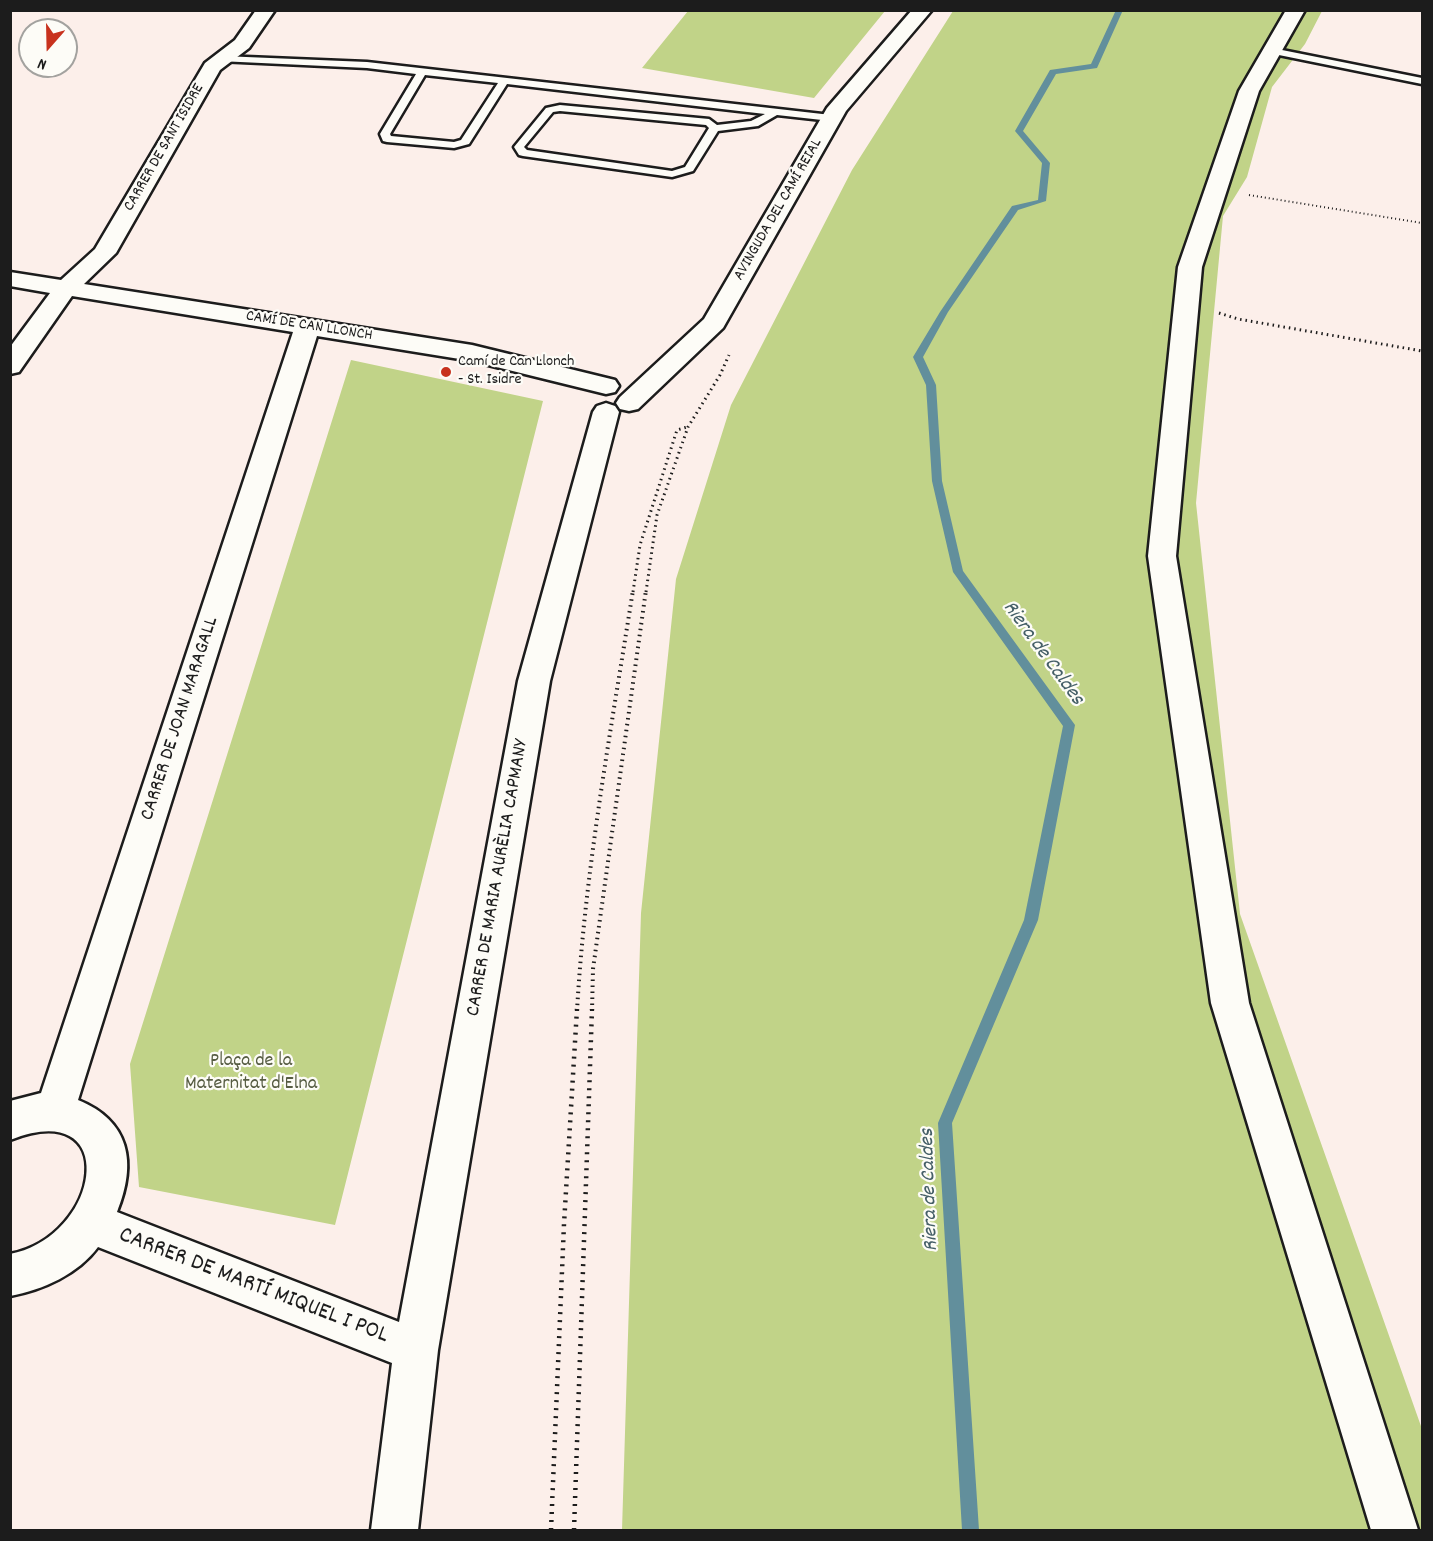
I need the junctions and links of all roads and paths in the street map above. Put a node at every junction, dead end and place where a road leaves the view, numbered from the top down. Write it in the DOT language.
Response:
graph roads {
  1 [pos="266,10"];
  2 [pos="923,10"];
  3 [pos="1296,10"];
  4 [pos="1272,51"];
  5 [pos="222,59"];
  6 [pos="422,71"];
  7 [pos="505,80"];
  8 [pos="1422,81"];
  9 [pos="776,112"];
  10 [pos="831,118"];
  11 [pos="714,128"];
  12 [pos="1216,190"];
  13 [pos="1422,223"];
  14 [pos="10,279"];
  15 [pos="66,288"];
  16 [pos="1187,302"];
  17 [pos="308,327"];
  18 [pos="1422,351"];
  19 [pos="10,366"];
  20 [pos="614,400"];
  21 [pos="55,1111"];
  22 [pos="10,1121"];
  23 [pos="91,1223"];
  24 [pos="10,1275"];
  25 [pos="416,1350"];
  26 [pos="395,1530"];
  27 [pos="551,1530"];
  28 [pos="574,1530"];
  29 [pos="1395,1530"];
  1 -- 5 [label="street, CARRER DE SANT ISIDRE"];
  2 -- 10 [label="street, AVINGUDA DEL CAMÍ REIAL"];
  3 -- 4 [label="street"];
  4 -- 8 [label="lane"];
  4 -- 12 [label="street"];
  5 -- 6 [label="lane"];
  5 -- 15 [label="street, CARRER DE SANT ISIDRE"];
  6 -- 7 [label="lane"];
  6 -- 7 [label="lane"];
  7 -- 9 [label="lane"];
  9 -- 10 [label="lane"];
  9 -- 11 [label="lane"];
  10 -- 20 [label="street, AVINGUDA DEL CAMÍ REIAL"];
  11 -- 11 [label="lane"];
  12 -- 13 [label="path"];
  12 -- 16 [label="street"];
  14 -- 15 [label="street, CAMÍ DE CAN LLONCH"];
  15 -- 17 [label="street, CAMÍ DE CAN LLONCH"];
  15 -- 19 [label="street, CARRER DE SANT ISIDRE"];
  16 -- 18 [label="path"];
  16 -- 29 [label="street"];
  17 -- 20 [label="street, CAMÍ DE CAN LLONCH"];
  17 -- 21 [label="street, CARRER DE JOAN MARAGALL"];
  20 -- 25 [label="street, CARRER DE MARIA AURÈLIA CAPMANY"];
  21 -- 22 [label="street"];
  21 -- 23 [label="street"];
  23 -- 24 [label="street"];
  23 -- 25 [label="street, CARRER DE MARTÍ MIQUEL I POL"];
  25 -- 26 [label="street, CARRER DE MARIA AURÈLIA CAPMANY"];
  27 -- 28 [label="path"];
}
